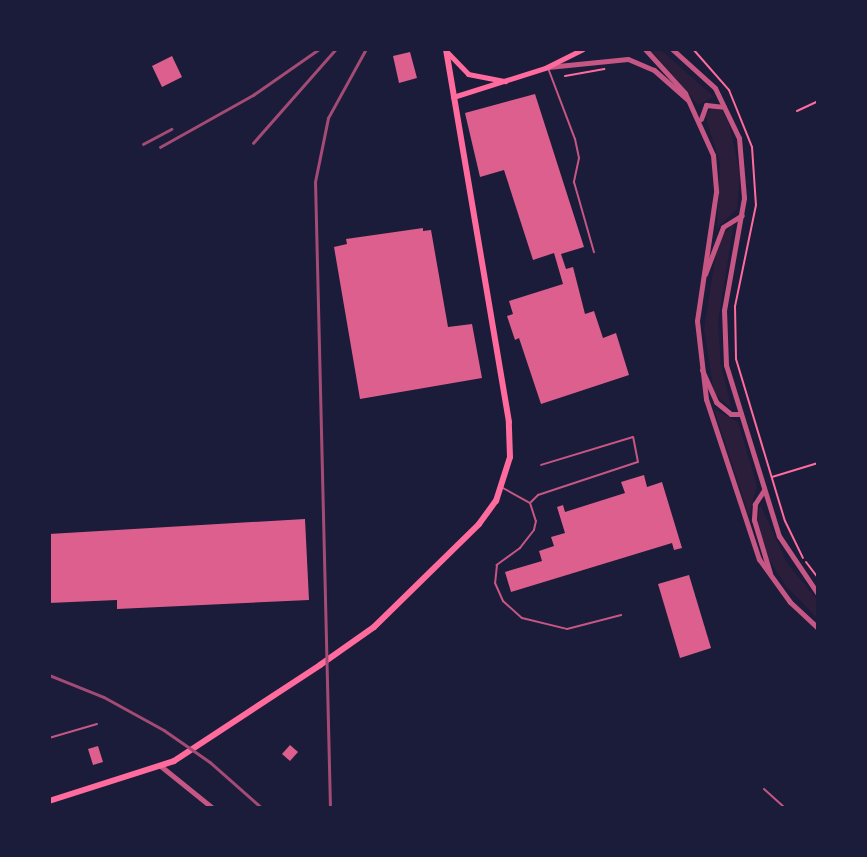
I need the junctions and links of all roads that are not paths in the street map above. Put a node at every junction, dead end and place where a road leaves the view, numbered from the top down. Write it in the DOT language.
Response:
graph roads {
  1 [pos="583,49"];
  2 [pos="645,49"];
  3 [pos="672,49"];
  4 [pos="447,51"];
  5 [pos="547,68"];
  6 [pos="505,81"];
  7 [pos="453,97"];
  8 [pos="688,100"];
  9 [pos="727,108"];
  10 [pos="701,120"];
  11 [pos="742,215"];
  12 [pos="594,252"];
  13 [pos="704,276"];
  14 [pos="699,364"];
  15 [pos="740,414"];
  16 [pos="541,465"];
  17 [pos="502,488"];
  18 [pos="764,490"];
  19 [pos="530,503"];
  20 [pos="771,578"];
  21 [pos="818,594"];
  22 [pos="621,615"];
  23 [pos="818,628"];
  24 [pos="97,724"];
  25 [pos="49,738"];
  26 [pos="161,766"];
  27 [pos="764,789"];
  28 [pos="49,801"];
  29 [pos="213,808"];
  30 [pos="785,808"];
  1 -- 5 [label="main road"];
  2 -- 8 [label="street"];
  3 -- 9 [label="street"];
  4 -- 6 [label="main road"];
  4 -- 7 [label="main road"];
  5 -- 6 [label="main road"];
  5 -- 8 [label="street"];
  5 -- 12 [label="lane"];
  6 -- 7 [label="main road"];
  7 -- 17 [label="main road"];
  8 -- 10 [label="street"];
  9 -- 10 [label="street"];
  9 -- 11 [label="street"];
  10 -- 13 [label="street"];
  11 -- 13 [label="street"];
  11 -- 15 [label="street"];
  13 -- 14 [label="street"];
  14 -- 15 [label="street"];
  14 -- 20 [label="street"];
  15 -- 18 [label="street"];
  16 -- 19 [label="lane"];
  17 -- 19 [label="lane"];
  17 -- 26 [label="main road"];
  18 -- 20 [label="street"];
  18 -- 21 [label="street"];
  19 -- 22 [label="lane"];
  20 -- 23 [label="street"];
  24 -- 25 [label="lane"];
  26 -- 28 [label="main road"];
  26 -- 29 [label="street"];
  27 -- 30 [label="lane"];
}
